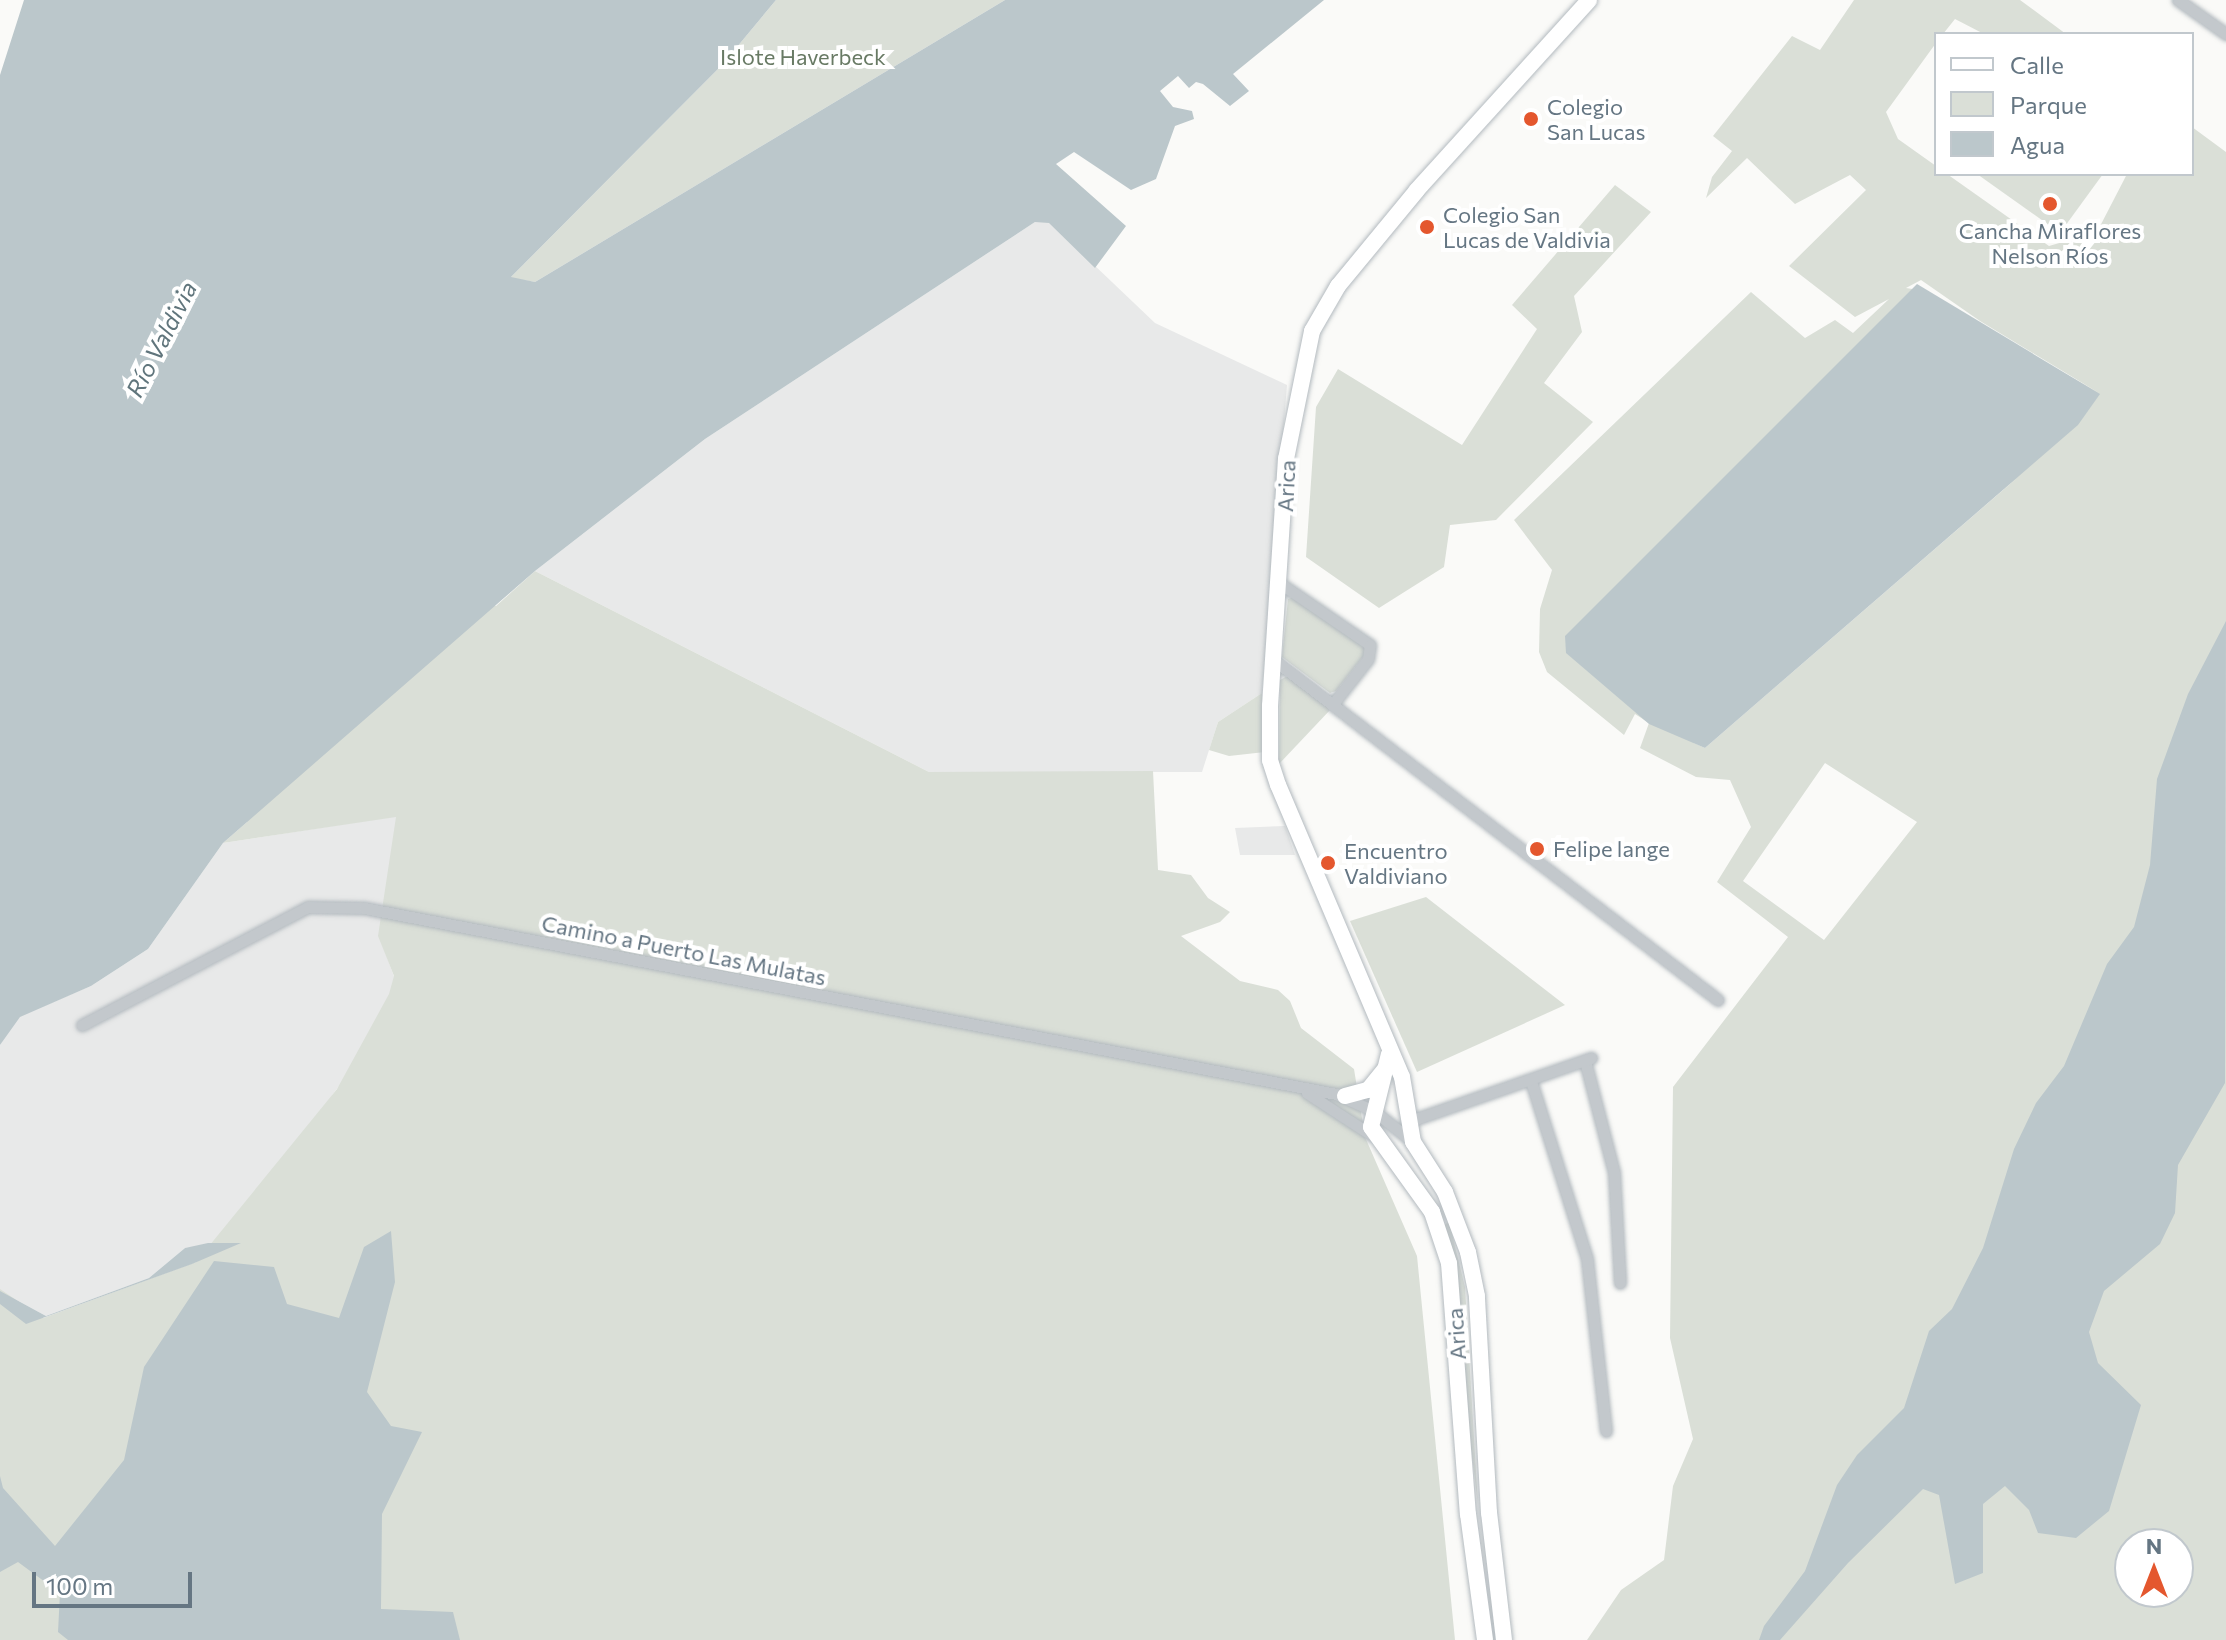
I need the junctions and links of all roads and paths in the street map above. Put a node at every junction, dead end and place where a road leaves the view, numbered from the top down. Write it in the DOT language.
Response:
graph roads {
  1 [pos="1589,0"];
  2 [pos="2178,0"];
  3 [pos="2226,34"];
  4 [pos="1281,584"];
  5 [pos="1274,660"];
  6 [pos="1333,704"];
  7 [pos="1718,1000"];
  8 [pos="82,1025"];
  9 [pos="1388,1059"];
  10 [pos="1531,1081"];
  11 [pos="1303,1091"];
  12 [pos="1345,1096"];
  13 [pos="1374,1111"];
  14 [pos="1410,1121"];
  15 [pos="1373,1136"];
  16 [pos="1413,1142"];
  17 [pos="1620,1283"];
  18 [pos="1606,1431"];
  19 [pos="1485,1640"];
  20 [pos="1504,1640"];
  1 -- 4 [label="main road, Arica"];
  2 -- 3 [label="street"];
  4 -- 5 [label="main road, Arica"];
  4 -- 6 [label="street"];
  5 -- 6 [label="street"];
  5 -- 9 [label="main road, Arica"];
  6 -- 7 [label="street"];
  8 -- 11 [label="street, Camino a Puerto Las Mulatas"];
  9 -- 12 [label="main road"];
  9 -- 13 [label="main road"];
  9 -- 14 [label="main road, Arica"];
  10 -- 14 [label="street"];
  10 -- 17 [label="street"];
  10 -- 18 [label="street"];
  11 -- 12 [label="street, Camino a Puerto Las Mulatas"];
  11 -- 15 [label="street, Camino a Puerto Las Mulatas"];
  12 -- 13 [label="street, Camino a Puerto Las Mulatas"];
  13 -- 15 [label="main road"];
  13 -- 16 [label="street, Camino a Puerto Las Mulatas"];
  14 -- 16 [label="main road, Arica"];
  15 -- 19 [label="main road, Arica"];
  16 -- 20 [label="main road, Arica"];
}
